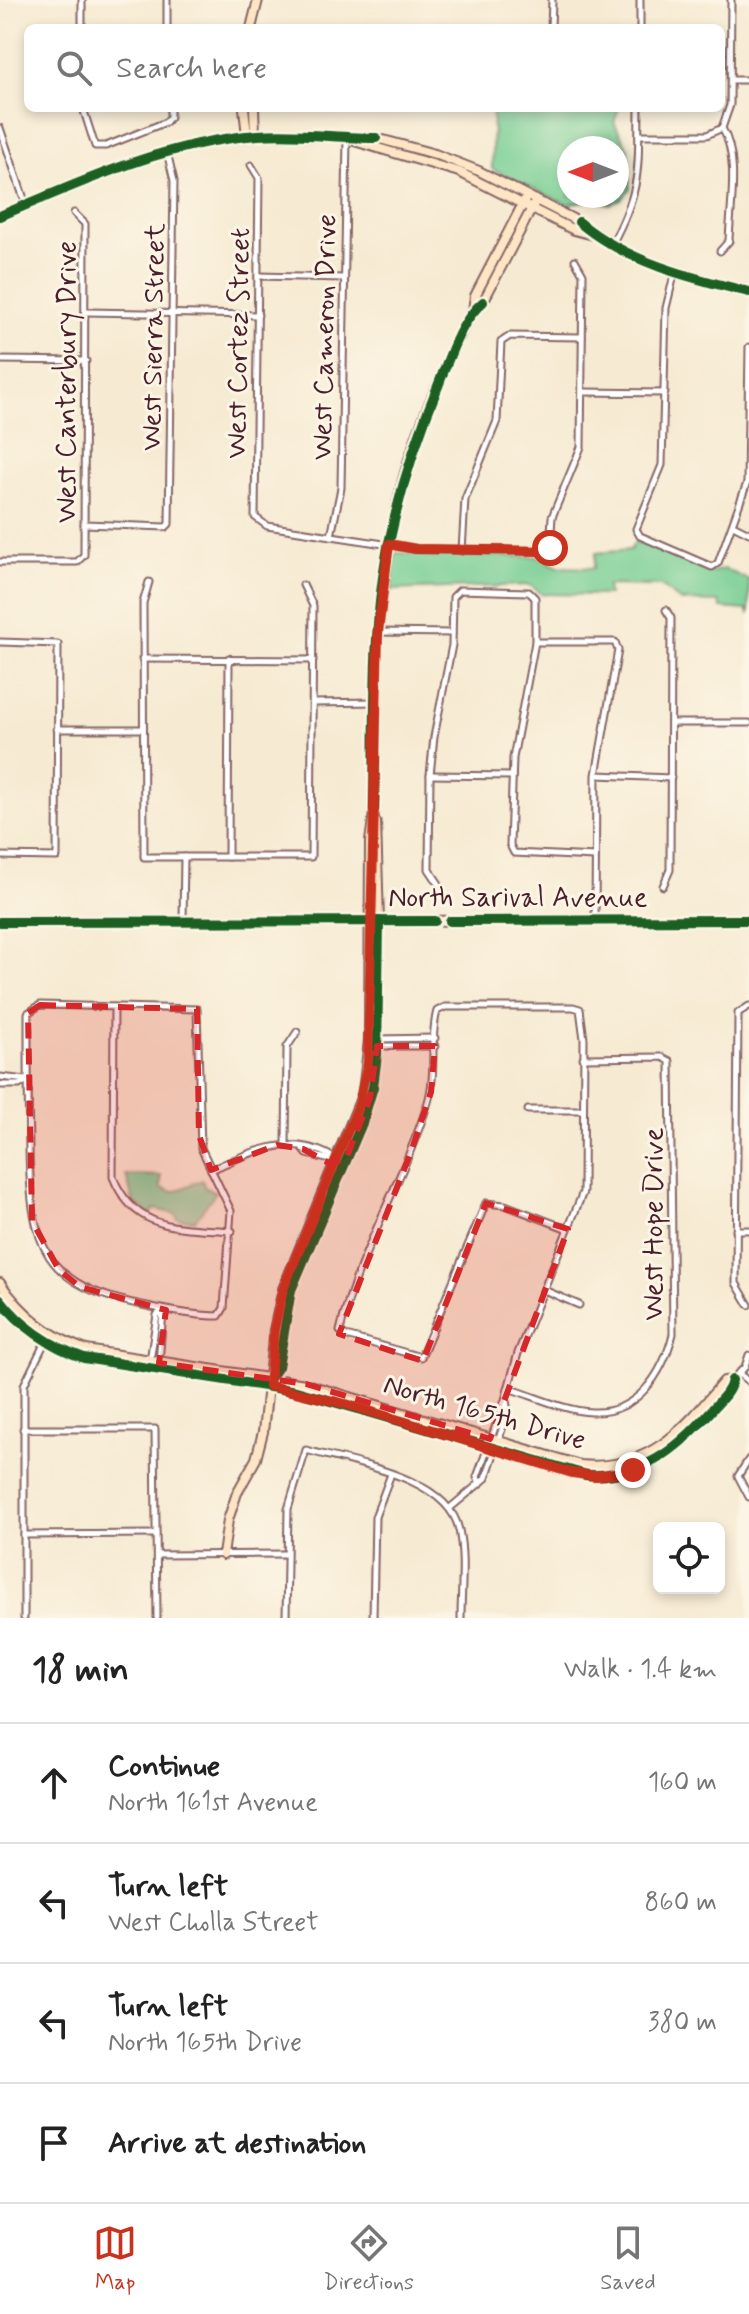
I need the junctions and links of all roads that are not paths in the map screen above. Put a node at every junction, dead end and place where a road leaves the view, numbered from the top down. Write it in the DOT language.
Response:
graph roads {
  1 [pos="82,0"];
  2 [pos="167,0"];
  3 [pos="258,0"];
  4 [pos="552,0"];
  5 [pos="640,0"];
  6 [pos="731,0"];
  7 [pos="82,24"];
  8 [pos="167,24"];
  9 [pos="252,24"];
  10 [pos="551,24"];
  11 [pos="640,24"];
  12 [pos="732,80"];
  13 [pos="749,80"];
  14 [pos="84,112"];
  15 [pos="170,112"];
  16 [pos="245,112"];
  17 [pos="254,112"];
  18 [pos="639,112"];
  19 [pos="0,128"];
  20 [pos="722,128"];
  21 [pos="639,135"];
  22 [pos="251,136"];
  23 [pos="347,138"];
  24 [pos="167,151"];
  25 [pos="251,165"];
  26 [pos="530,202"];
  27 [pos="26,205"];
  28 [pos="74,213"];
  29 [pos="0,216"];
  30 [pos="612,244"];
  31 [pos="720,251"];
  32 [pos="575,260"];
  33 [pos="675,271"];
  34 [pos="258,276"];
  35 [pos="344,278"];
  36 [pos="749,292"];
  37 [pos="86,312"];
  38 [pos="173,314"];
  39 [pos="258,315"];
  40 [pos="582,337"];
  41 [pos="749,347"];
  42 [pos="749,353"];
  43 [pos="0,360"];
  44 [pos="86,361"];
  45 [pos="583,392"];
  46 [pos="665,393"];
  47 [pos="84,524"];
  48 [pos="733,525"];
  49 [pos="749,533"];
  50 [pos="331,536"];
  51 [pos="389,544"];
  52 [pos="462,551"];
  53 [pos="0,562"];
  54 [pos="149,582"];
  55 [pos="303,585"];
  56 [pos="666,610"];
  57 [pos="378,632"];
  58 [pos="452,633"];
  59 [pos="0,642"];
  60 [pos="535,642"];
  61 [pos="229,658"];
  62 [pos="142,659"];
  63 [pos="313,660"];
  64 [pos="376,702"];
  65 [pos="313,703"];
  66 [pos="673,723"];
  67 [pos="749,723"];
  68 [pos="57,729"];
  69 [pos="143,729"];
  70 [pos="430,775"];
  71 [pos="596,775"];
  72 [pos="512,776"];
  73 [pos="671,778"];
  74 [pos="0,856"];
  75 [pos="184,857"];
  76 [pos="228,857"];
  77 [pos="595,857"];
  78 [pos="439,884"];
  79 [pos="663,886"];
  80 [pos="749,920"];
  81 [pos="374,921"];
  82 [pos="595,921"];
  83 [pos="0,922"];
  84 [pos="183,922"];
  85 [pos="749,1006"];
  86 [pos="114,1007"];
  87 [pos="297,1032"];
  88 [pos="435,1042"];
  89 [pos="373,1043"];
  90 [pos="583,1058"];
  91 [pos="0,1077"];
  92 [pos="28,1080"];
  93 [pos="0,1085"];
  94 [pos="528,1110"];
  95 [pos="583,1110"];
  96 [pos="286,1146"];
  97 [pos="339,1163"];
  98 [pos="211,1170"];
  99 [pos="568,1229"];
  100 [pos="736,1230"];
  101 [pos="749,1230"];
  102 [pos="232,1231"];
  103 [pos="0,1283"];
  104 [pos="544,1290"];
  105 [pos="0,1299"];
  106 [pos="579,1305"];
  107 [pos="749,1305"];
  108 [pos="15,1309"];
  109 [pos="163,1310"];
  110 [pos="48,1337"];
  111 [pos="749,1355"];
  112 [pos="154,1366"];
  113 [pos="747,1366"];
  114 [pos="735,1376"];
  115 [pos="270,1381"];
  116 [pos="749,1382"];
  117 [pos="508,1388"];
  118 [pos="23,1429"];
  119 [pos="493,1444"];
  120 [pos="749,1459"];
  121 [pos="391,1474"];
  122 [pos="749,1497"];
  123 [pos="450,1508"];
  124 [pos="156,1534"];
  125 [pos="24,1535"];
  126 [pos="286,1554"];
  127 [pos="157,1555"];
  128 [pos="223,1555"];
  129 [pos="24,1618"];
  130 [pos="157,1618"];
  131 [pos="286,1618"];
  132 [pos="373,1618"];
  133 [pos="461,1618"];
  1 -- 7 [label="street"];
  2 -- 8 [label="street"];
  3 -- 9 [label="street"];
  4 -- 10 [label="street"];
  5 -- 11 [label="street"];
  6 -- 12 [label="street"];
  12 -- 13 [label="street"];
  12 -- 20 [label="street"];
  14 -- 15 [label="street"];
  16 -- 22 [label="street"];
  17 -- 22 [label="street"];
  18 -- 21 [label="street"];
  19 -- 27 [label="street"];
  20 -- 21 [label="street"];
  20 -- 31 [label="street"];
  21 -- 30 [label="street"];
  22 -- 23 [label="street"];
  22 -- 24 [label="street"];
  23 -- 26 [label="street"];
  23 -- 35 [label="street, West Cameron Drive"];
  24 -- 27 [label="street"];
  24 -- 38 [label="street, West Sierra Street"];
  25 -- 34 [label="street, West Cortez Street"];
  26 -- 30 [label="street"];
  26 -- 51 [label="street"];
  27 -- 29 [label="street"];
  28 -- 37 [label="street, West Canterbury Drive"];
  30 -- 33 [label="street"];
  32 -- 40 [label="street"];
  33 -- 36 [label="street"];
  33 -- 46 [label="street"];
  34 -- 35 [label="street"];
  34 -- 39 [label="street, West Cortez Street"];
  35 -- 50 [label="street, West Cameron Drive"];
  37 -- 38 [label="street"];
  37 -- 44 [label="street, West Canterbury Drive"];
  38 -- 39 [label="street"];
  38 -- 47 [label="street, West Sierra Street"];
  39 -- 50 [label="street, West Cortez Street"];
  40 -- 45 [label="street"];
  40 -- 52 [label="street"];
  41 -- 42 [label="street"];
  42 -- 48 [label="street"];
  43 -- 44 [label="street"];
  44 -- 47 [label="street, West Canterbury Drive"];
  45 -- 46 [label="street"];
  45 -- 52 [label="street"];
  46 -- 48 [label="street"];
  47 -- 53 [label="street, West Canterbury Drive"];
  48 -- 49 [label="street"];
  50 -- 51 [label="street"];
  51 -- 52 [label="street"];
  51 -- 57 [label="street"];
  54 -- 62 [label="street"];
  55 -- 63 [label="street"];
  56 -- 66 [label="street"];
  57 -- 58 [label="street"];
  57 -- 64 [label="street"];
  58 -- 60 [label="street"];
  58 -- 70 [label="street"];
  59 -- 68 [label="street"];
  60 -- 71 [label="street"];
  60 -- 72 [label="street"];
  61 -- 62 [label="street"];
  61 -- 63 [label="street"];
  61 -- 76 [label="street"];
  62 -- 69 [label="street"];
  63 -- 65 [label="street"];
  64 -- 65 [label="street"];
  64 -- 81 [label="street"];
  65 -- 76 [label="street"];
  66 -- 67 [label="street"];
  66 -- 73 [label="street"];
  68 -- 69 [label="street"];
  68 -- 74 [label="street"];
  69 -- 75 [label="street"];
  70 -- 72 [label="street"];
  70 -- 78 [label="street"];
  71 -- 73 [label="street"];
  71 -- 77 [label="street"];
  72 -- 77 [label="street"];
  73 -- 79 [label="street"];
  75 -- 76 [label="street"];
  75 -- 84 [label="street"];
  77 -- 82 [label="street"];
  80 -- 82 [label="street, North Sarival Avenue"];
  81 -- 82 [label="street, North Sarival Avenue"];
  81 -- 84 [label="street, North Sarival Avenue"];
  81 -- 89 [label="street"];
  83 -- 84 [label="street, North Sarival Avenue"];
  85 -- 100 [label="street"];
  86 -- 92 [label="street"];
  86 -- 98 [label="street"];
  86 -- 102 [label="street"];
  87 -- 96 [label="street"];
  88 -- 89 [label="street"];
  88 -- 90 [label="street"];
  88 -- 99 [label="street"];
  89 -- 97 [label="street"];
  90 -- 95 [label="street"];
  90 -- 117 [label="street, West Hope Drive"];
  91 -- 92 [label="street"];
  92 -- 93 [label="street"];
  92 -- 109 [label="street"];
  94 -- 95 [label="street"];
  95 -- 99 [label="street"];
  96 -- 97 [label="street"];
  96 -- 98 [label="street"];
  97 -- 115 [label="street"];
  98 -- 102 [label="street"];
  99 -- 104 [label="street"];
  100 -- 101 [label="street"];
  100 -- 107 [label="street"];
  102 -- 109 [label="street"];
  103 -- 108 [label="street"];
  104 -- 106 [label="street"];
  104 -- 117 [label="street"];
  105 -- 108 [label="street"];
  108 -- 110 [label="street, North 165th Drive"];
  109 -- 112 [label="street"];
  110 -- 112 [label="street, North 165th Drive"];
  110 -- 112 [label="street, North 165th Drive"];
  110 -- 118 [label="street"];
  111 -- 113 [label="street"];
  112 -- 115 [label="street, North 165th Drive"];
  113 -- 114 [label="street"];
  114 -- 116 [label="street"];
  114 -- 119 [label="street, North 165th Drive"];
  115 -- 119 [label="street, North 165th Drive"];
  115 -- 128 [label="street"];
  117 -- 119 [label="street"];
  118 -- 124 [label="street"];
  118 -- 125 [label="street"];
  119 -- 123 [label="street"];
  120 -- 122 [label="street"];
  121 -- 123 [label="street"];
  121 -- 126 [label="street"];
  121 -- 132 [label="street"];
  123 -- 133 [label="street"];
  124 -- 125 [label="street"];
  124 -- 127 [label="street"];
  125 -- 129 [label="street"];
  126 -- 128 [label="street"];
  126 -- 131 [label="street"];
  127 -- 128 [label="street"];
  127 -- 130 [label="street"];
}
